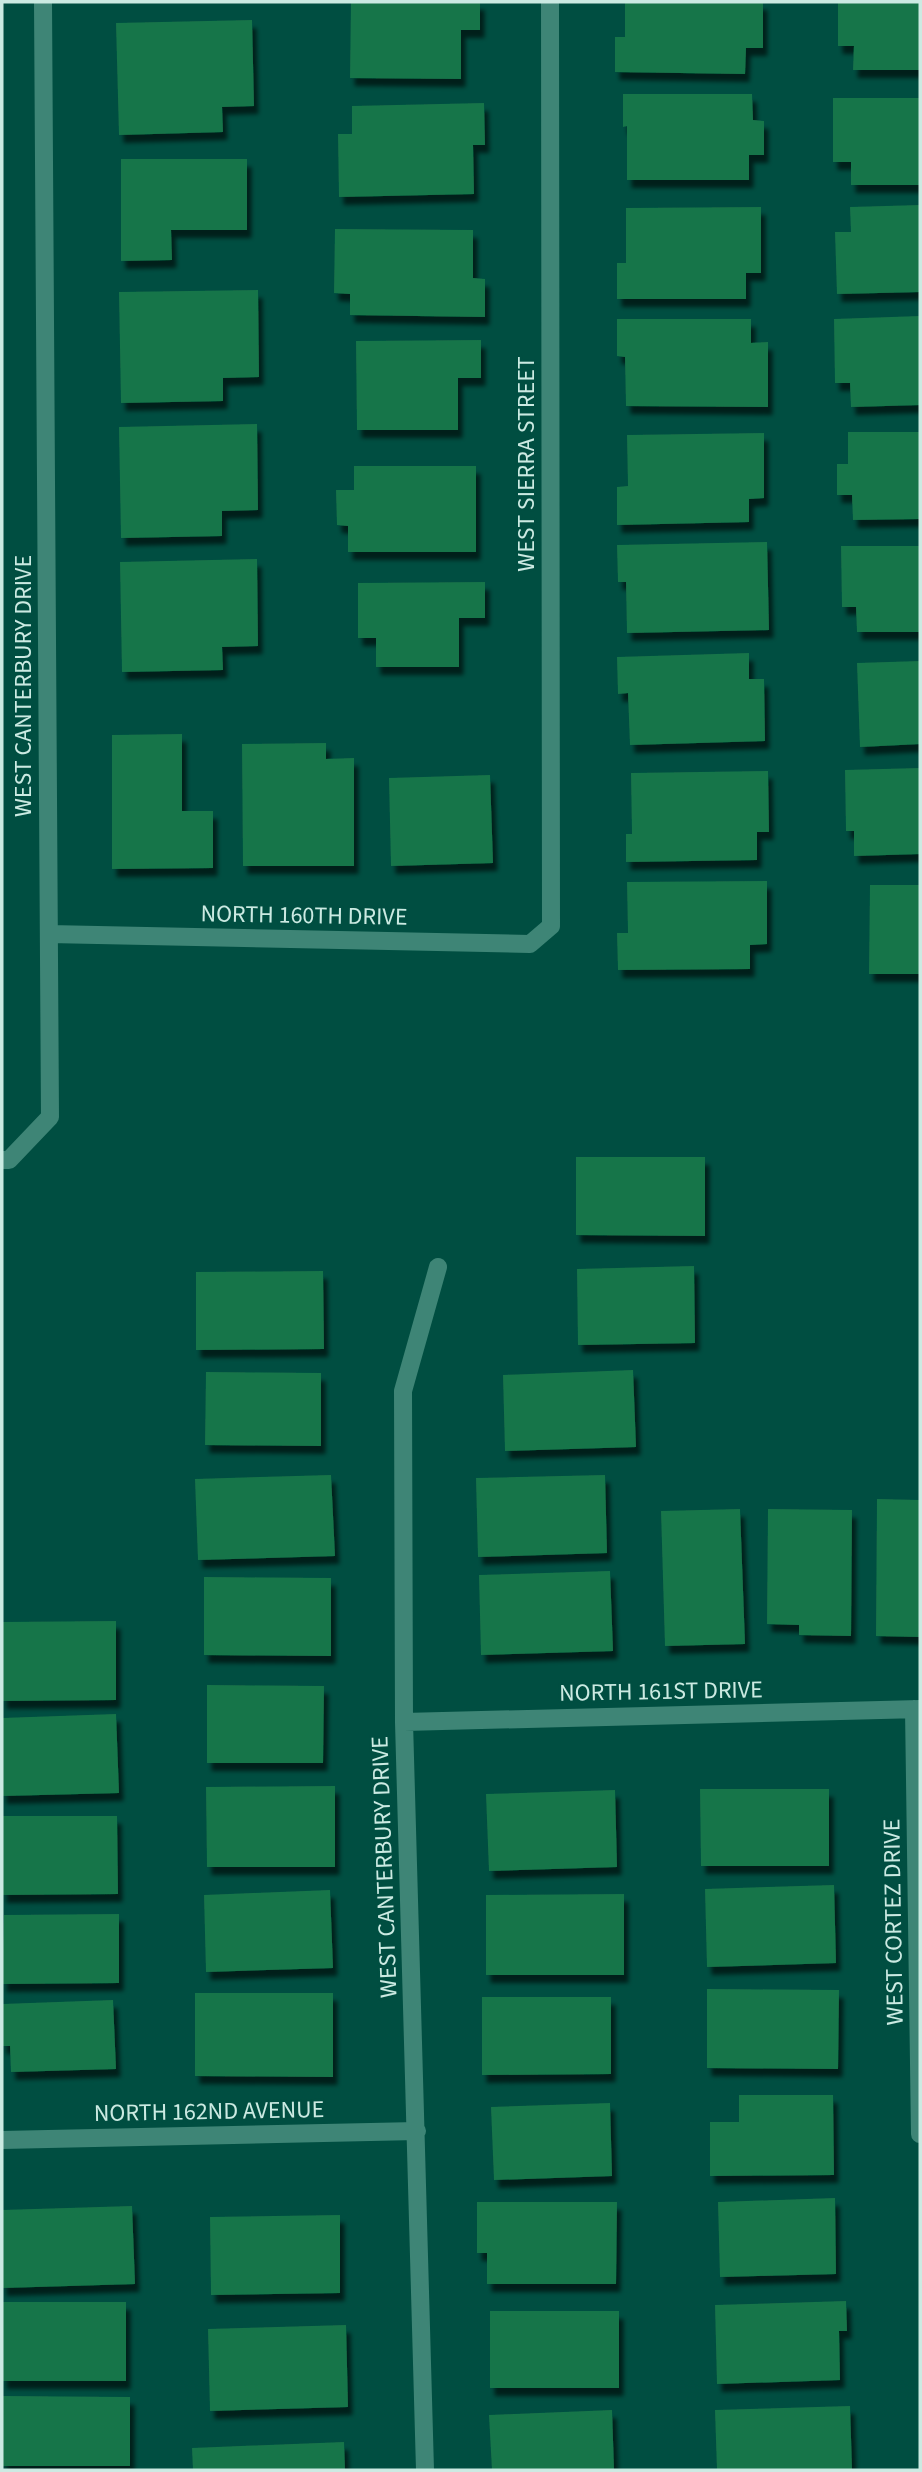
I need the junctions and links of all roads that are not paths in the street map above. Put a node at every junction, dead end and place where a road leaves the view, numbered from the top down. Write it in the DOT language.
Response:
graph roads {
  1 [pos="43,2"];
  2 [pos="550,2"];
  3 [pos="551,926"];
  4 [pos="49,934"];
  5 [pos="2,1160"];
  6 [pos="438,1267"];
  7 [pos="917,1709"];
  8 [pos="404,1722"];
  9 [pos="417,2131"];
  10 [pos="920,2134"];
  11 [pos="2,2140"];
  12 [pos="425,2470"];
  1 -- 4 [label="street, WEST CANTERBURY DRIVE"];
  2 -- 3 [label="street, WEST SIERRA STREET"];
  3 -- 4 [label="street, NORTH 160TH DRIVE"];
  4 -- 5 [label="street, WEST CANTERBURY DRIVE"];
  6 -- 8 [label="street, WEST CANTERBURY DRIVE"];
  7 -- 8 [label="street, NORTH 161ST DRIVE"];
  7 -- 10 [label="street, WEST CORTEZ DRIVE"];
  8 -- 9 [label="street, WEST CANTERBURY DRIVE"];
  9 -- 11 [label="street, NORTH 162ND AVENUE"];
  9 -- 12 [label="street, WEST CANTERBURY DRIVE"];
}
